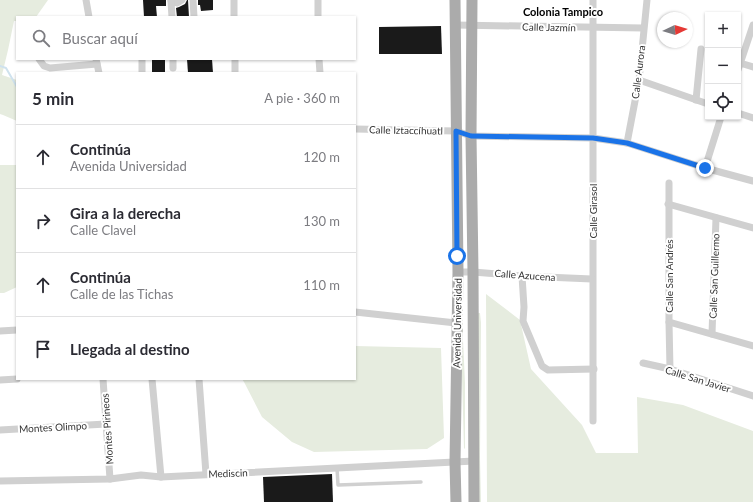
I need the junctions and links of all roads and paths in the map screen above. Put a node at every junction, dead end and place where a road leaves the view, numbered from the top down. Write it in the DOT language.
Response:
graph roads {
  1 [pos="86,0"];
  2 [pos="182,0"];
  3 [pos="194,0"];
  4 [pos="234,0"];
  5 [pos="318,0"];
  6 [pos="455,0"];
  7 [pos="472,0"];
  8 [pos="593,0"];
  9 [pos="647,0"];
  10 [pos="171,1"];
  11 [pos="89,16"];
  12 [pos="172,16"];
  13 [pos="194,16"];
  14 [pos="234,16"];
  15 [pos="318,16"];
  16 [pos="455,25"];
  17 [pos="753,25"];
  18 [pos="472,26"];
  19 [pos="593,28"];
  20 [pos="644,28"];
  21 [pos="701,49"];
  22 [pos="40,60"];
  23 [pos="142,60"];
  24 [pos="173,60"];
  25 [pos="235,60"];
  26 [pos="319,60"];
  27 [pos="96,61"];
  28 [pos="741,61"];
  29 [pos="741,67"];
  30 [pos="753,67"];
  31 [pos="173,68"];
  32 [pos="99,72"];
  33 [pos="142,72"];
  34 [pos="235,72"];
  35 [pos="320,72"];
  36 [pos="639,80"];
  37 [pos="696,100"];
  38 [pos="705,103"];
  39 [pos="741,114"];
  40 [pos="753,118"];
  41 [pos="720,120"];
  42 [pos="356,129"];
  43 [pos="456,131"];
  44 [pos="471,136"];
  45 [pos="593,138"];
  46 [pos="627,143"];
  47 [pos="705,168"];
  48 [pos="753,181"];
  49 [pos="669,183"];
  50 [pos="668,204"];
  51 [pos="716,218"];
  52 [pos="753,228"];
  53 [pos="458,272"];
  54 [pos="473,272"];
  55 [pos="522,276"];
  56 [pos="592,279"];
  57 [pos="356,312"];
  58 [pos="669,322"];
  59 [pos="456,323"];
  60 [pos="16,330"];
  61 [pos="0,331"];
  62 [pos="712,334"];
  63 [pos="753,346"];
  64 [pos="643,363"];
  65 [pos="594,369"];
  66 [pos="670,369"];
  67 [pos="16,379"];
  68 [pos="0,380"];
  69 [pos="103,380"];
  70 [pos="152,380"];
  71 [pos="199,380"];
  72 [pos="753,396"];
  73 [pos="593,421"];
  74 [pos="106,424"];
  75 [pos="0,430"];
  76 [pos="474,461"];
  77 [pos="455,462"];
  78 [pos="337,468"];
  79 [pos="206,474"];
  80 [pos="161,477"];
  81 [pos="110,479"];
  82 [pos="0,481"];
  83 [pos="421,482"];
  84 [pos="456,502"];
  85 [pos="474,502"];
  1 -- 11 [label="street"];
  2 -- 10 [label="street"];
  3 -- 13 [label="street"];
  4 -- 14 [label="street"];
  5 -- 15 [label="street"];
  6 -- 16 [label="main road, Avenida Universidad"];
  7 -- 18 [label="main road, Avenida Universidad"];
  8 -- 19 [label="street, Calle Girasol"];
  9 -- 20 [label="street, Calle Aurora"];
  10 -- 12 [label="street"];
  16 -- 18 [label="street, Calle Jazmín"];
  16 -- 43 [label="main road, Avenida Universidad"];
  17 -- 28 [label="street"];
  18 -- 19 [label="street, Calle Jazmín"];
  18 -- 44 [label="main road, Avenida Universidad"];
  19 -- 20 [label="street, Calle Jazmín"];
  19 -- 45 [label="street, Calle Girasol"];
  20 -- 36 [label="street, Calle Aurora"];
  21 -- 37 [label="street"];
  22 -- 27 [label="street"];
  23 -- 33 [label="street"];
  24 -- 31 [label="street"];
  25 -- 34 [label="street"];
  26 -- 35 [label="street"];
  27 -- 32 [label="street"];
  29 -- 30 [label="street"];
  36 -- 37 [label="street"];
  36 -- 46 [label="street, Calle Aurora"];
  37 -- 38 [label="street"];
  39 -- 40 [label="street"];
  41 -- 47 [label="street"];
  42 -- 43 [label="street, Calle Iztaccíhuatl"];
  43 -- 44 [label="street, Calle Iztaccíhuatl"];
  43 -- 53 [label="main road, Avenida Universidad"];
  44 -- 45 [label="street, Calle Iztaccíhuatl"];
  44 -- 54 [label="main road, Avenida Universidad"];
  45 -- 46 [label="street, Calle Iztaccíhuatl"];
  45 -- 56 [label="street, Calle Girasol"];
  46 -- 47 [label="street, Calle Iztaccíhuatl"];
  47 -- 48 [label="street, Calle Iztaccíhuatl"];
  49 -- 50 [label="street, Calle San Andrés"];
  50 -- 51 [label="street"];
  50 -- 58 [label="street, Calle San Andrés"];
  51 -- 52 [label="street"];
  51 -- 62 [label="street, Calle San Guillermo"];
  53 -- 54 [label="street, Calle Azucena"];
  53 -- 59 [label="main road, Avenida Universidad"];
  54 -- 55 [label="street, Calle Azucena"];
  54 -- 76 [label="main road, Avenida Universidad"];
  55 -- 56 [label="street, Calle Azucena"];
  55 -- 65 [label="street"];
  56 -- 65 [label="street, Calle Girasol"];
  57 -- 59 [label="street"];
  58 -- 62 [label="street"];
  58 -- 66 [label="street, Calle San Andrés"];
  59 -- 77 [label="main road, Avenida Universidad"];
  60 -- 61 [label="street"];
  62 -- 63 [label="street"];
  64 -- 66 [label="street, Calle San Javier"];
  65 -- 73 [label="street, Calle Girasol"];
  66 -- 72 [label="street, Calle San Javier"];
  67 -- 68 [label="street"];
  69 -- 74 [label="street, Montes Pirineos"];
  70 -- 80 [label="street"];
  71 -- 79 [label="street"];
  74 -- 75 [label="street, Montes Olimpo"];
  74 -- 81 [label="street, Montes Pirineos"];
  76 -- 77 [label="street, Mediscin"];
  76 -- 85 [label="main road, Avenida Universidad"];
  77 -- 78 [label="street, Mediscin"];
  77 -- 84 [label="main road, Avenida Universidad"];
  78 -- 79 [label="street, Mediscin"];
  78 -- 83 [label="lane"];
  79 -- 80 [label="street, Mediscin"];
  80 -- 81 [label="street, Mediscin"];
  81 -- 82 [label="street, Mediscin"];
}
